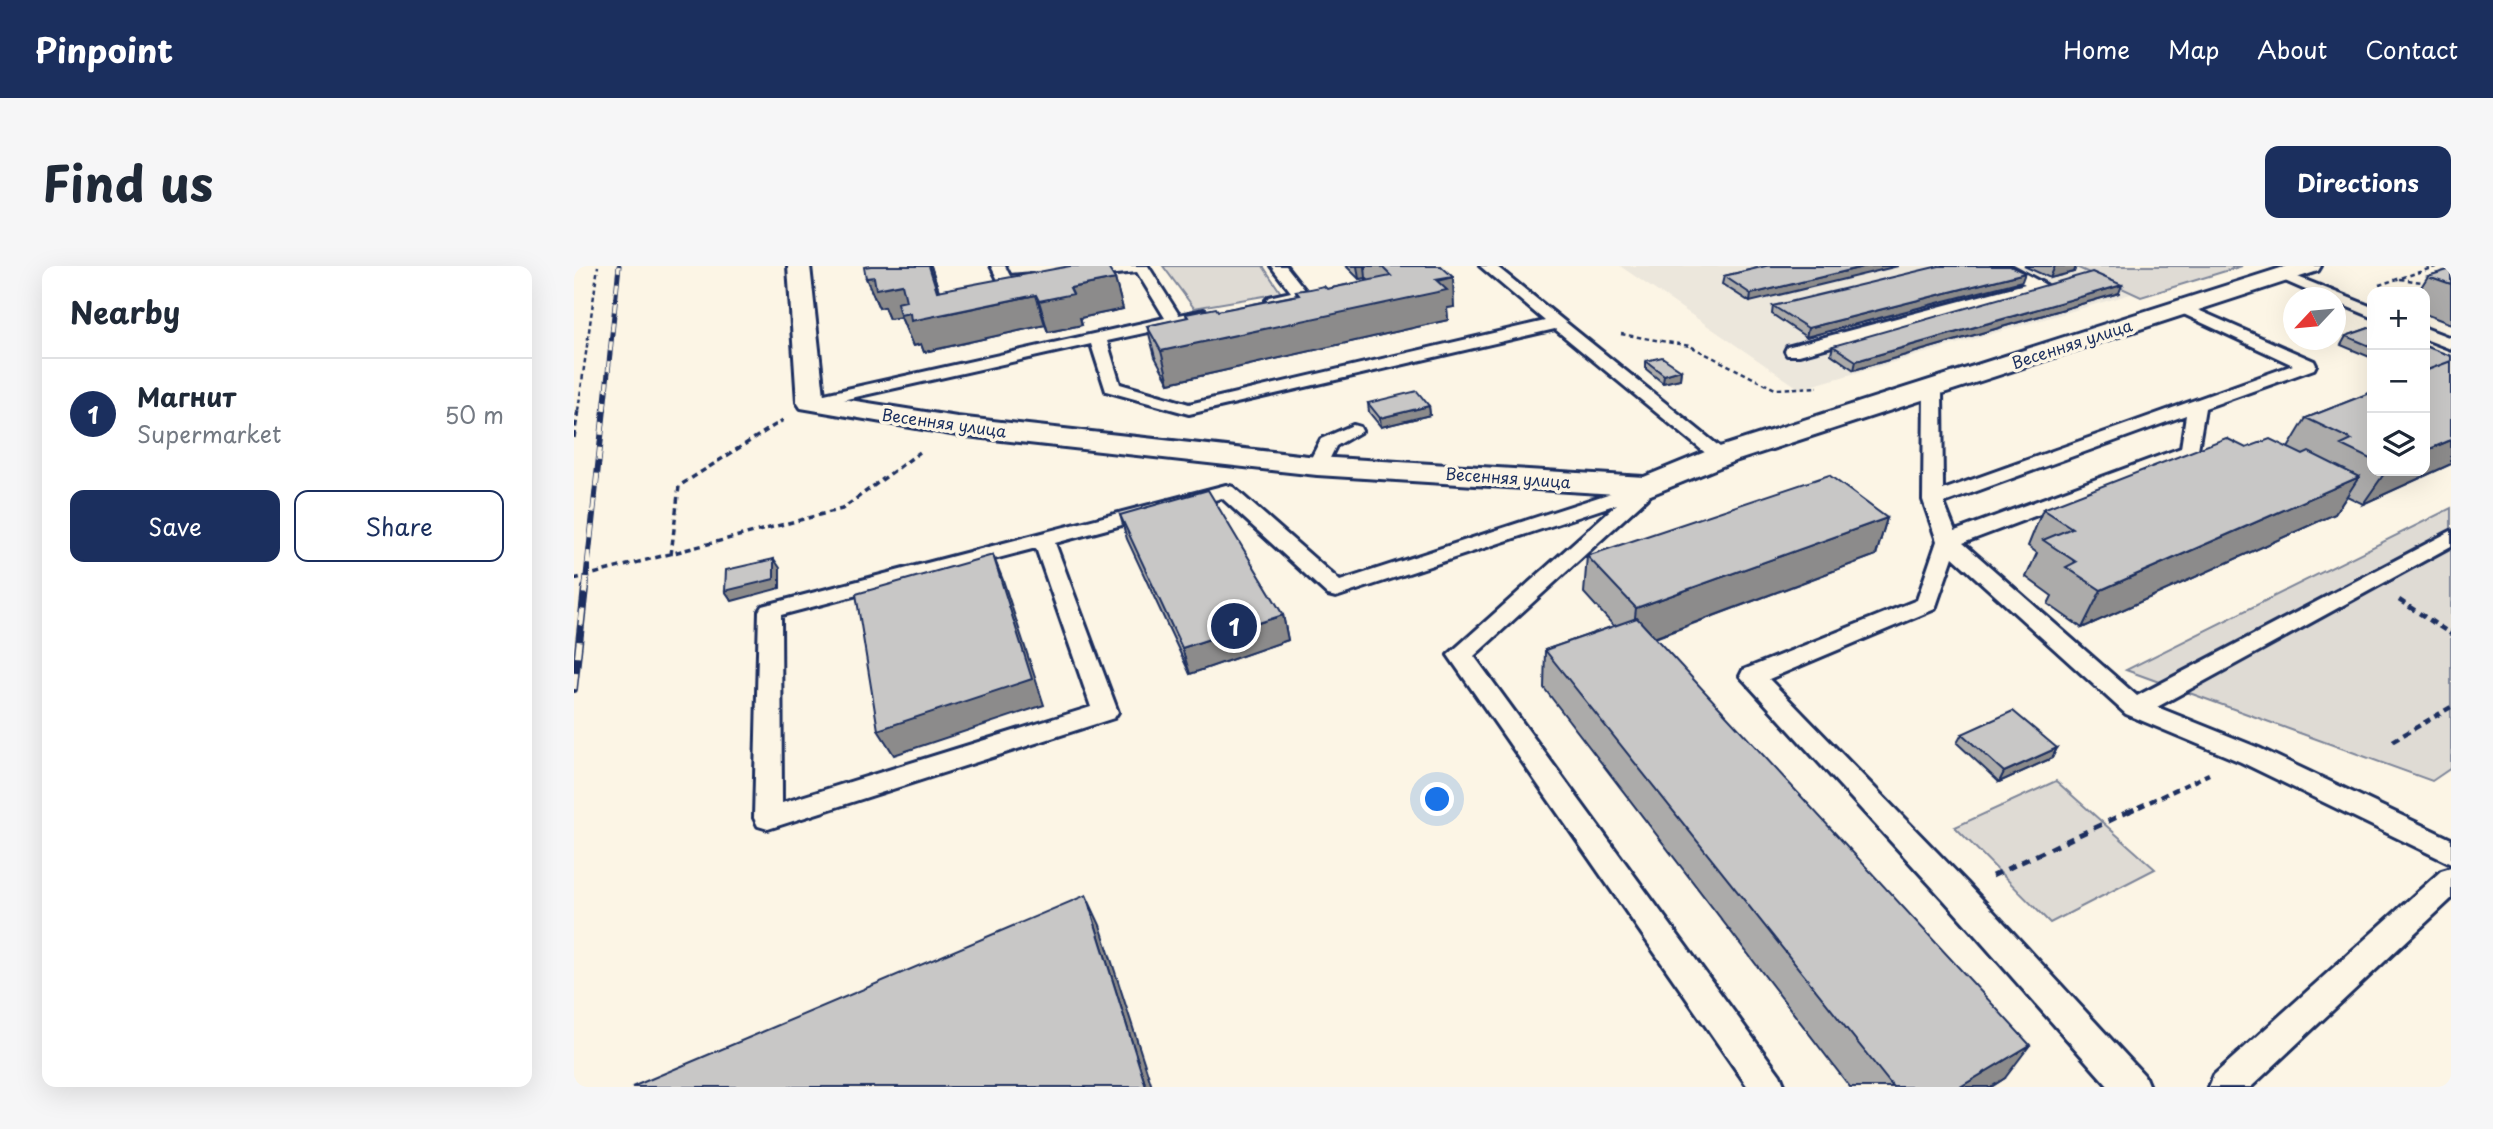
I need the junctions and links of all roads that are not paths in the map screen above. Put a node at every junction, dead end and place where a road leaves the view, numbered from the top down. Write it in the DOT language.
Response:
graph roads {
  1 [pos="799,266"];
  2 [pos="998,266"];
  3 [pos="1278,266"];
  4 [pos="1487,266"];
  5 [pos="1999,266"];
  6 [pos="2310,266"];
  7 [pos="2283,275"];
  8 [pos="1263,303"];
  9 [pos="2182,308"];
  10 [pos="2367,310"];
  11 [pos="1225,311"];
  12 [pos="1175,321"];
  13 [pos="1559,323"];
  14 [pos="2430,335"];
  15 [pos="1098,339"];
  16 [pos="2451,344"];
  17 [pos="1793,351"];
  18 [pos="1933,390"];
  19 [pos="811,402"];
  20 [pos="2197,404"];
  21 [pos="1353,431"];
  22 [pos="1721,456"];
  23 [pos="1317,466"];
  24 [pos="1648,487"];
  25 [pos="1933,500"];
  26 [pos="2451,537"];
  27 [pos="1043,538"];
  28 [pos="1948,541"];
  29 [pos="2135,708"];
  30 [pos="2451,852"];
  31 [pos="2451,880"];
  32 [pos="1768,1087"];
  33 [pos="2132,1087"];
  34 [pos="2226,1087"];
  1 -- 19 [label="street"];
  2 -- 12 [label="lane"];
  3 -- 8 [label="lane"];
  4 -- 13 [label="lane"];
  5 -- 17 [label="lane"];
  6 -- 7 [label="street, Весенняя улица"];
  7 -- 9 [label="street, Весенняя улица"];
  7 -- 10 [label="lane"];
  9 -- 18 [label="street, Весенняя улица"];
  9 -- 20 [label="lane"];
  11 -- 12 [label="lane"];
  12 -- 15 [label="lane"];
  13 -- 15 [label="lane"];
  13 -- 22 [label="lane"];
  14 -- 16 [label="lane"];
  15 -- 19 [label="lane"];
  18 -- 22 [label="street, Весенняя улица"];
  18 -- 25 [label="lane"];
  19 -- 23 [label="street, Весенняя улица"];
  20 -- 25 [label="lane"];
  20 -- 28 [label="lane"];
  21 -- 23 [label="lane"];
  22 -- 24 [label="street, Весенняя улица"];
  23 -- 24 [label="street, Весенняя улица"];
  24 -- 27 [label="lane"];
  24 -- 32 [label="lane"];
  25 -- 28 [label="lane"];
  26 -- 29 [label="lane"];
  27 -- 27 [label="lane"];
  28 -- 29 [label="lane"];
  28 -- 33 [label="lane"];
  29 -- 30 [label="lane"];
  31 -- 34 [label="lane"];
}
